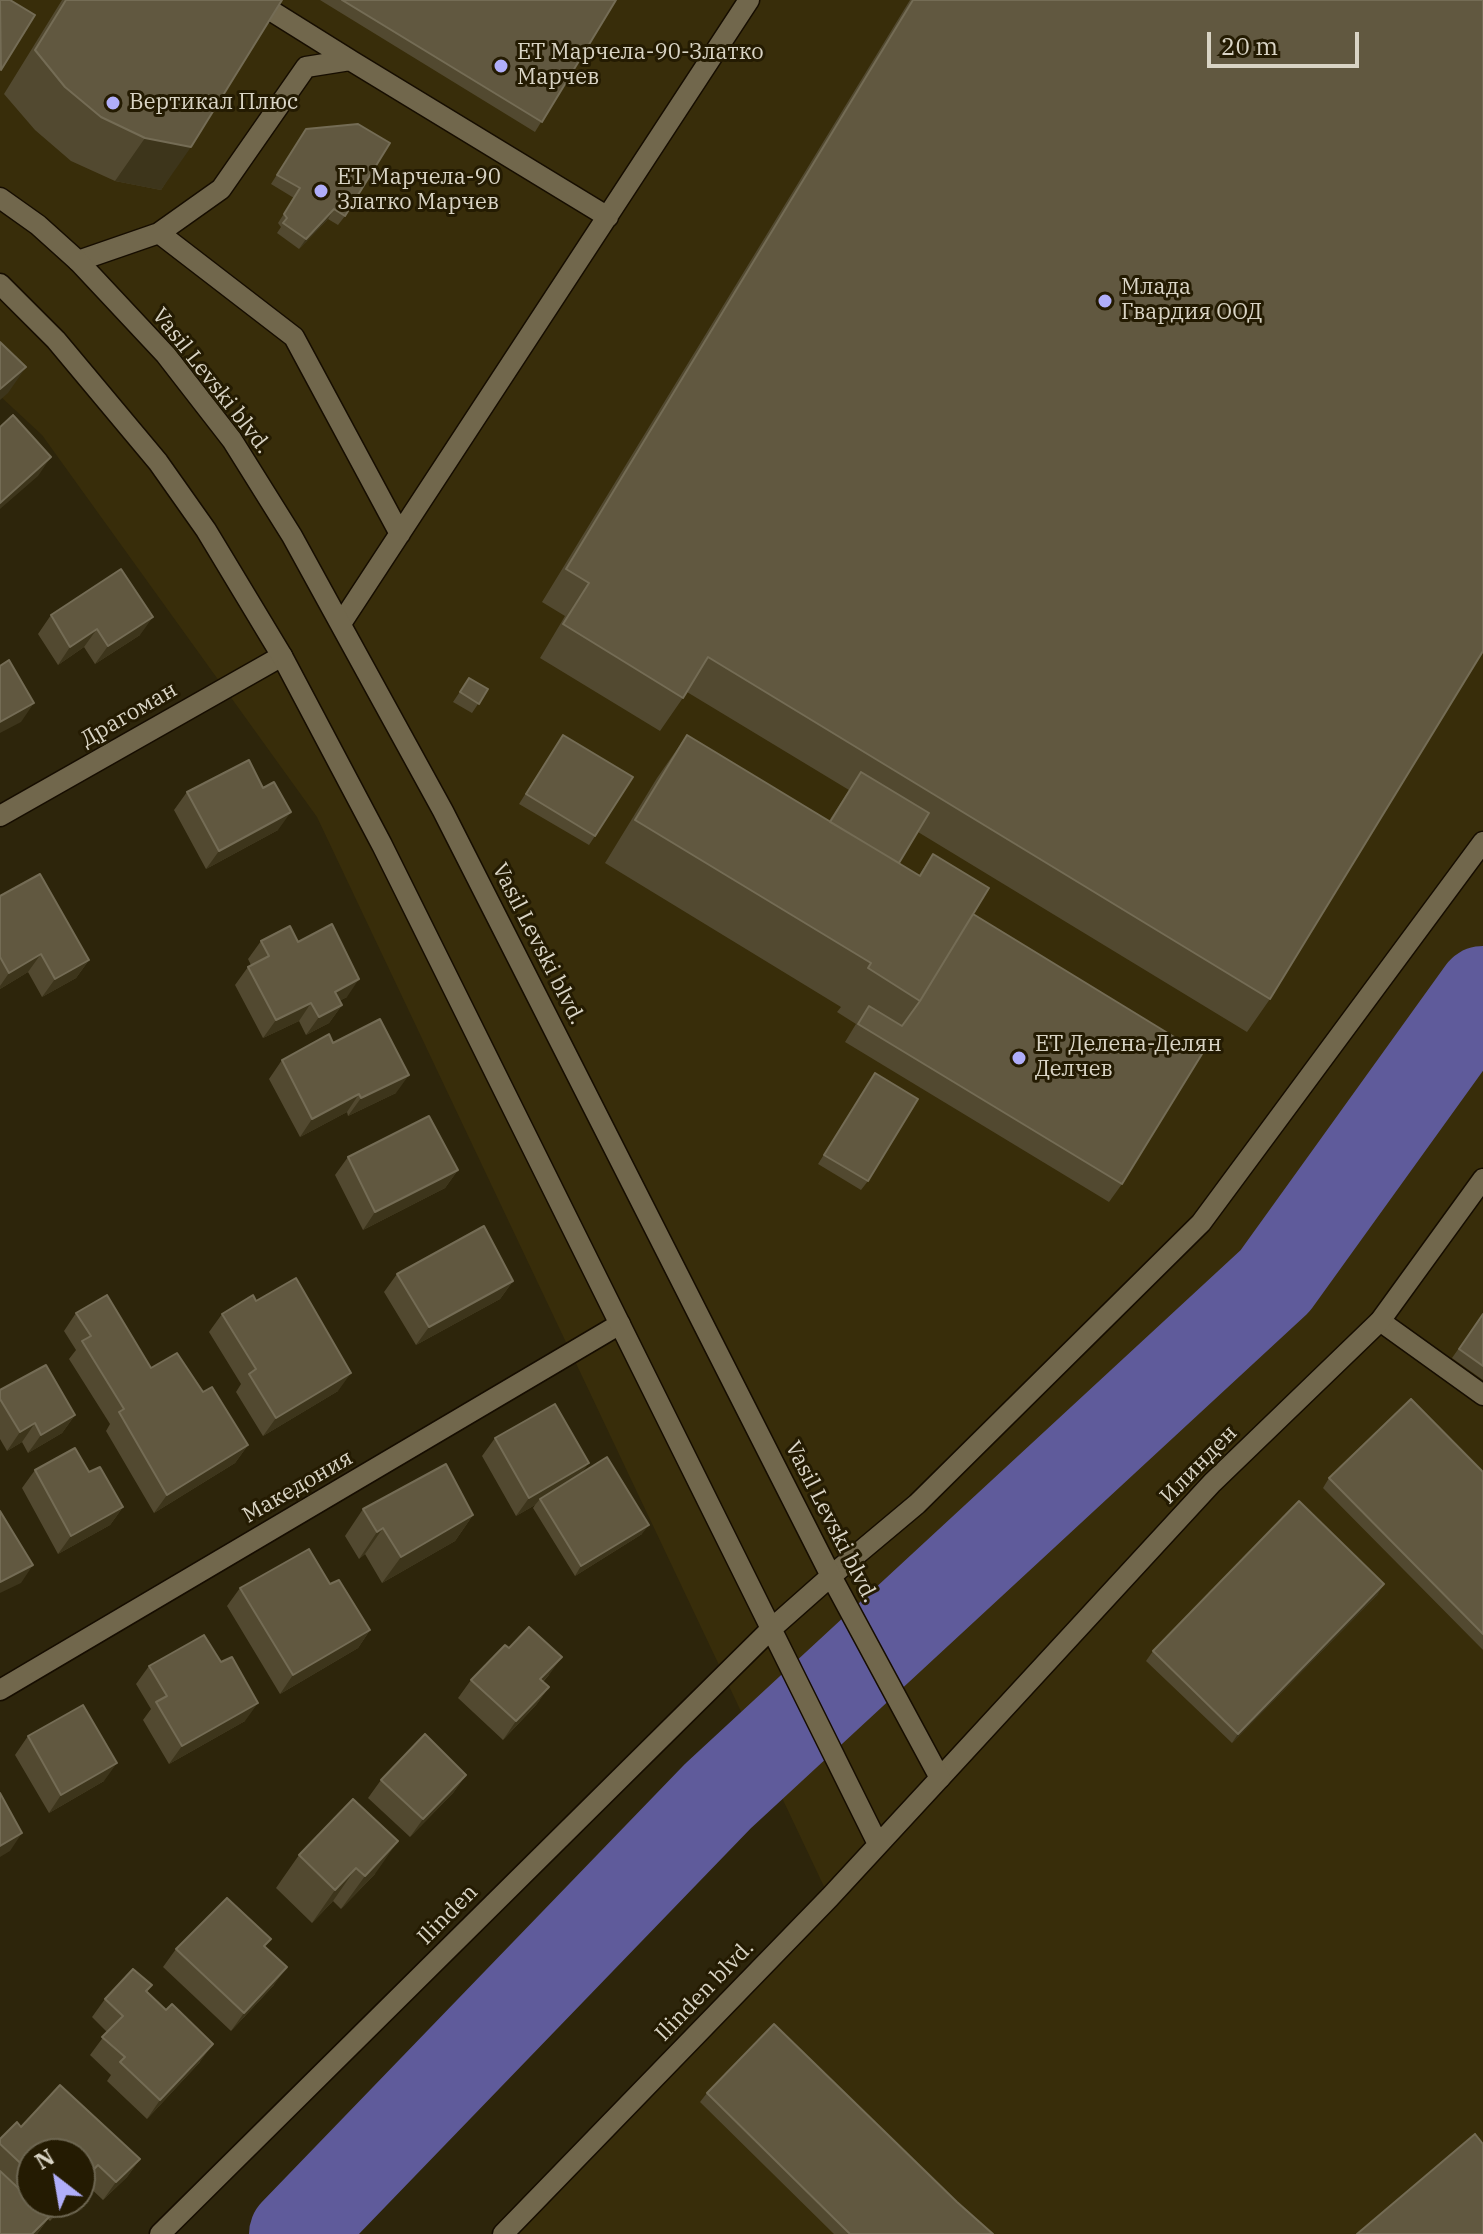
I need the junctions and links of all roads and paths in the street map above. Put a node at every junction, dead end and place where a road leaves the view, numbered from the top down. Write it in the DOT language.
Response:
graph roads {
  1 [pos="254,0"];
  2 [pos="749,0"];
  3 [pos="350,60"];
  4 [pos="0,198"];
  5 [pos="608,217"];
  6 [pos="159,233"];
  7 [pos="78,261"];
  8 [pos="0,284"];
  9 [pos="400,534"];
  10 [pos="342,622"];
  11 [pos="282,656"];
  12 [pos="0,816"];
  13 [pos="1483,842"];
  14 [pos="1483,1179"];
  15 [pos="1380,1321"];
  16 [pos="620,1324"];
  17 [pos="1483,1395"];
  18 [pos="831,1576"];
  19 [pos="770,1630"];
  20 [pos="0,1690"];
  21 [pos="940,1778"];
  22 [pos="878,1844"];
  23 [pos="160,2234"];
  24 [pos="503,2234"];
  1 -- 3 [label="main road"];
  2 -- 5 [label="main road"];
  3 -- 5 [label="main road"];
  3 -- 6 [label="main road"];
  4 -- 7 [label="main road, Vasil Levski blvd."];
  5 -- 9 [label="main road"];
  6 -- 7 [label="main road"];
  6 -- 9 [label="main road"];
  7 -- 10 [label="main road, Vasil Levski blvd."];
  8 -- 11 [label="main road"];
  9 -- 10 [label="main road"];
  10 -- 18 [label="main road, Vasil Levski blvd."];
  11 -- 12 [label="main road, Драгоман"];
  11 -- 16 [label="main road"];
  13 -- 18 [label="main road"];
  14 -- 15 [label="main road, Илинден"];
  15 -- 17 [label="main road"];
  15 -- 21 [label="main road, Илинден"];
  16 -- 19 [label="main road"];
  16 -- 20 [label="main road, Македония"];
  18 -- 19 [label="main road"];
  18 -- 21 [label="main road, Vasil Levski blvd."];
  19 -- 22 [label="main road"];
  19 -- 23 [label="main road, Ilinden"];
  21 -- 22 [label="main road, Ilinden blvd."];
  22 -- 24 [label="main road, Ilinden blvd."];
}
